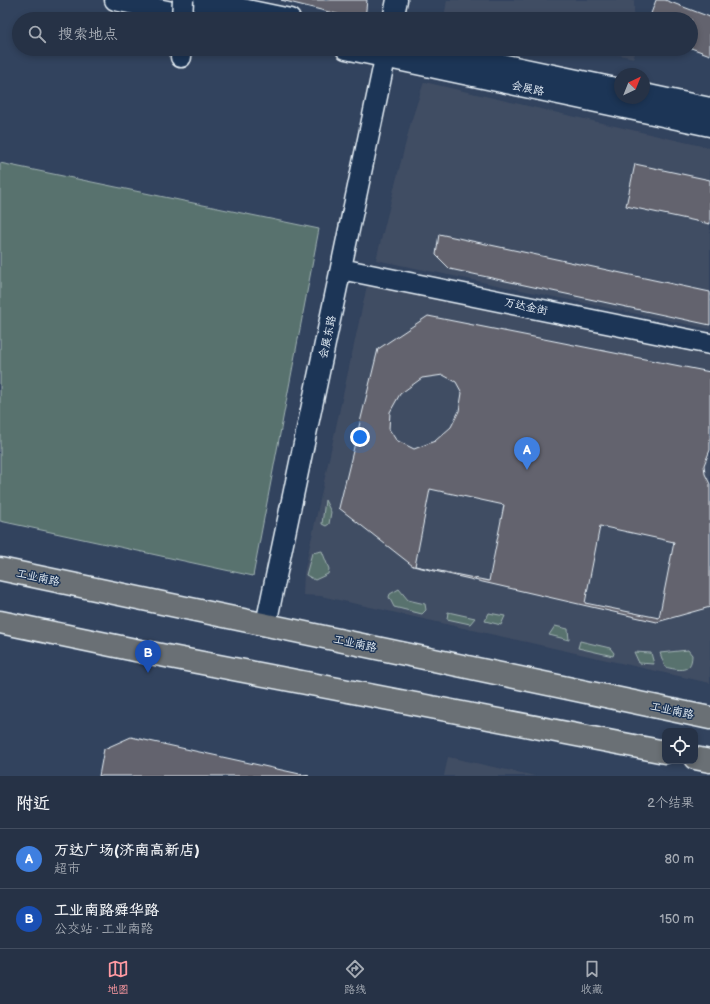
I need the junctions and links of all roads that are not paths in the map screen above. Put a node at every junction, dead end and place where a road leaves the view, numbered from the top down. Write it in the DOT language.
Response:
graph roads {
  1 [pos="115,0"];
  2 [pos="183,0"];
  3 [pos="199,0"];
  4 [pos="397,0"];
  5 [pos="172,12"];
  6 [pos="182,12"];
  7 [pos="256,12"];
  8 [pos="394,12"];
  9 [pos="385,56"];
  10 [pos="399,56"];
  11 [pos="462,56"];
  12 [pos="614,88"];
  13 [pos="650,95"];
  14 [pos="710,108"];
  15 [pos="710,126"];
  16 [pos="341,269"];
  17 [pos="710,344"];
  18 [pos="0,569"];
  19 [pos="0,622"];
  20 [pos="266,624"];
  21 [pos="710,718"];
  22 [pos="662,751"];
  23 [pos="698,759"];
  24 [pos="710,761"];
  1 -- 5 [label="street"];
  2 -- 6 [label="street, bridge"];
  3 -- 7 [label="street"];
  4 -- 8 [label="street"];
  9 -- 16 [label="street, 会展东路"];
  10 -- 15 [label="street, 会展路"];
  11 -- 12 [label="street, 会展路"];
  13 -- 14 [label="street"];
  16 -- 17 [label="street, 万达金街"];
  16 -- 20 [label="street, 会展东路"];
  18 -- 20 [label="main road, 工业南路"];
  19 -- 22 [label="main road"];
  20 -- 21 [label="main road, 工业南路"];
  23 -- 24 [label="main road"];
}
